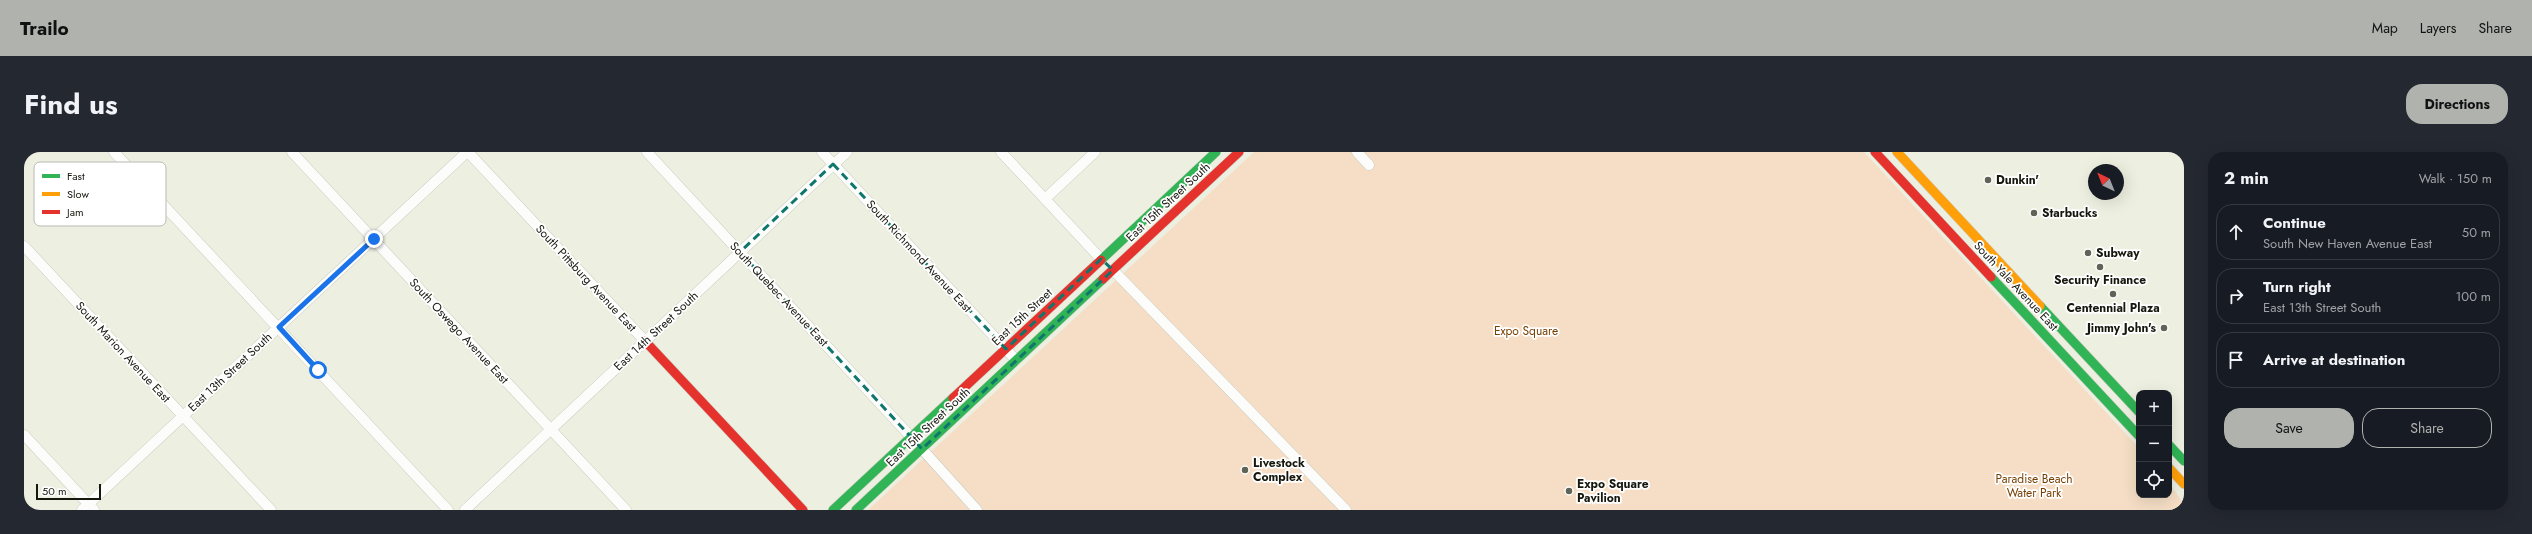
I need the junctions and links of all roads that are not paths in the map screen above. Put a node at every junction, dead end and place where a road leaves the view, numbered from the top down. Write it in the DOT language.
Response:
graph roads {
  1 [pos="114,152"];
  2 [pos="292,152"];
  3 [pos="468,152"];
  4 [pos="647,152"];
  5 [pos="822,152"];
  6 [pos="847,152"];
  7 [pos="1001,152"];
  8 [pos="1095,152"];
  9 [pos="1216,152"];
  10 [pos="1239,152"];
  11 [pos="1357,152"];
  12 [pos="1875,152"];
  13 [pos="1897,152"];
  14 [pos="123,162"];
  15 [pos="833,164"];
  16 [pos="1369,165"];
  17 [pos="1938,196"];
  18 [pos="1045,199"];
  19 [pos="1926,206"];
  20 [pos="166,207"];
  21 [pos="374,239"];
  22 [pos="24,246"];
  23 [pos="740,252"];
  24 [pos="1101,259"];
  25 [pos="1998,260"];
  26 [pos="1113,270"];
  27 [pos="1986,271"];
  28 [pos="279,327"];
  29 [pos="645,341"];
  30 [pos="2077,346"];
  31 [pos="1006,349"];
  32 [pos="2065,356"];
  33 [pos="1016,360"];
  34 [pos="960,392"];
  35 [pos="2136,409"];
  36 [pos="183,416"];
  37 [pos="551,430"];
  38 [pos="2136,433"];
  39 [pos="24,435"];
  40 [pos="911,437"];
  41 [pos="2172,448"];
  42 [pos="922,449"];
  43 [pos="2184,461"];
  44 [pos="2172,471"];
  45 [pos="2184,484"];
  46 [pos="88,508"];
  47 [pos="271,510"];
  48 [pos="448,510"];
  49 [pos="464,510"];
  50 [pos="626,510"];
  51 [pos="803,510"];
  52 [pos="833,510"];
  53 [pos="856,510"];
  54 [pos="977,510"];
  55 [pos="1346,510"];
  1 -- 14 [label="street"];
  2 -- 21 [label="street, South Oswego Avenue East"];
  3 -- 21 [label="street, East 13th Street South"];
  3 -- 29 [label="street, South Pittsburg Avenue East"];
  4 -- 23 [label="street, South Quebec Avenue East"];
  5 -- 15 [label="street, South Richmond Avenue East"];
  6 -- 15 [label="street, East 14th Street South"];
  7 -- 18 [label="street"];
  8 -- 18 [label="street"];
  9 -- 24 [label="main road, East 15th Street South"];
  10 -- 26 [label="main road, East 15th Street South"];
  11 -- 16 [label="street"];
  12 -- 19 [label="main road, South Yale Avenue East"];
  13 -- 17 [label="main road, South Yale Avenue East"];
  15 -- 23 [label="street, East 14th Street South"];
  15 -- 31 [label="street, South Richmond Avenue East"];
  17 -- 19 [label="main road"];
  17 -- 25 [label="main road, South Yale Avenue East"];
  18 -- 24 [label="street"];
  19 -- 27 [label="main road, South Yale Avenue East"];
  20 -- 28 [label="street"];
  21 -- 28 [label="street, East 13th Street South"];
  21 -- 37 [label="street, South Oswego Avenue East"];
  22 -- 36 [label="street, South Marion Avenue East"];
  23 -- 29 [label="street, East 14th Street South"];
  23 -- 40 [label="street, South Quebec Avenue East"];
  24 -- 26 [label="main road"];
  24 -- 31 [label="main road, East 15th Street"];
  25 -- 27 [label="main road"];
  25 -- 30 [label="main road, South Yale Avenue East"];
  26 -- 33 [label="main road"];
  26 -- 55 [label="street"];
  27 -- 32 [label="main road, South Yale Avenue East"];
  28 -- 36 [label="street, East 13th Street South"];
  28 -- 48 [label="street"];
  29 -- 37 [label="street, East 14th Street South"];
  29 -- 51 [label="main road, South Pittsburg Avenue East"];
  30 -- 32 [label="main road"];
  30 -- 35 [label="main road, South Yale Avenue East"];
  31 -- 33 [label="street, South Richmond Avenue East"];
  31 -- 34 [label="main road, East 15th Street"];
  32 -- 38 [label="main road, South Yale Avenue East"];
  33 -- 42 [label="main road, East 15th Street South"];
  34 -- 40 [label="main road, East 15th Street South"];
  36 -- 46 [label="street, East 13th Street South"];
  36 -- 47 [label="street, South Marion Avenue East"];
  37 -- 49 [label="street, East 14th Street South"];
  37 -- 50 [label="street, South Oswego Avenue East"];
  39 -- 46 [label="street"];
  40 -- 42 [label="main road"];
  40 -- 52 [label="main road, East 15th Street South"];
  41 -- 43 [label="main road"];
  42 -- 53 [label="main road, East 15th Street South"];
  42 -- 54 [label="street"];
  44 -- 45 [label="main road"];
}
